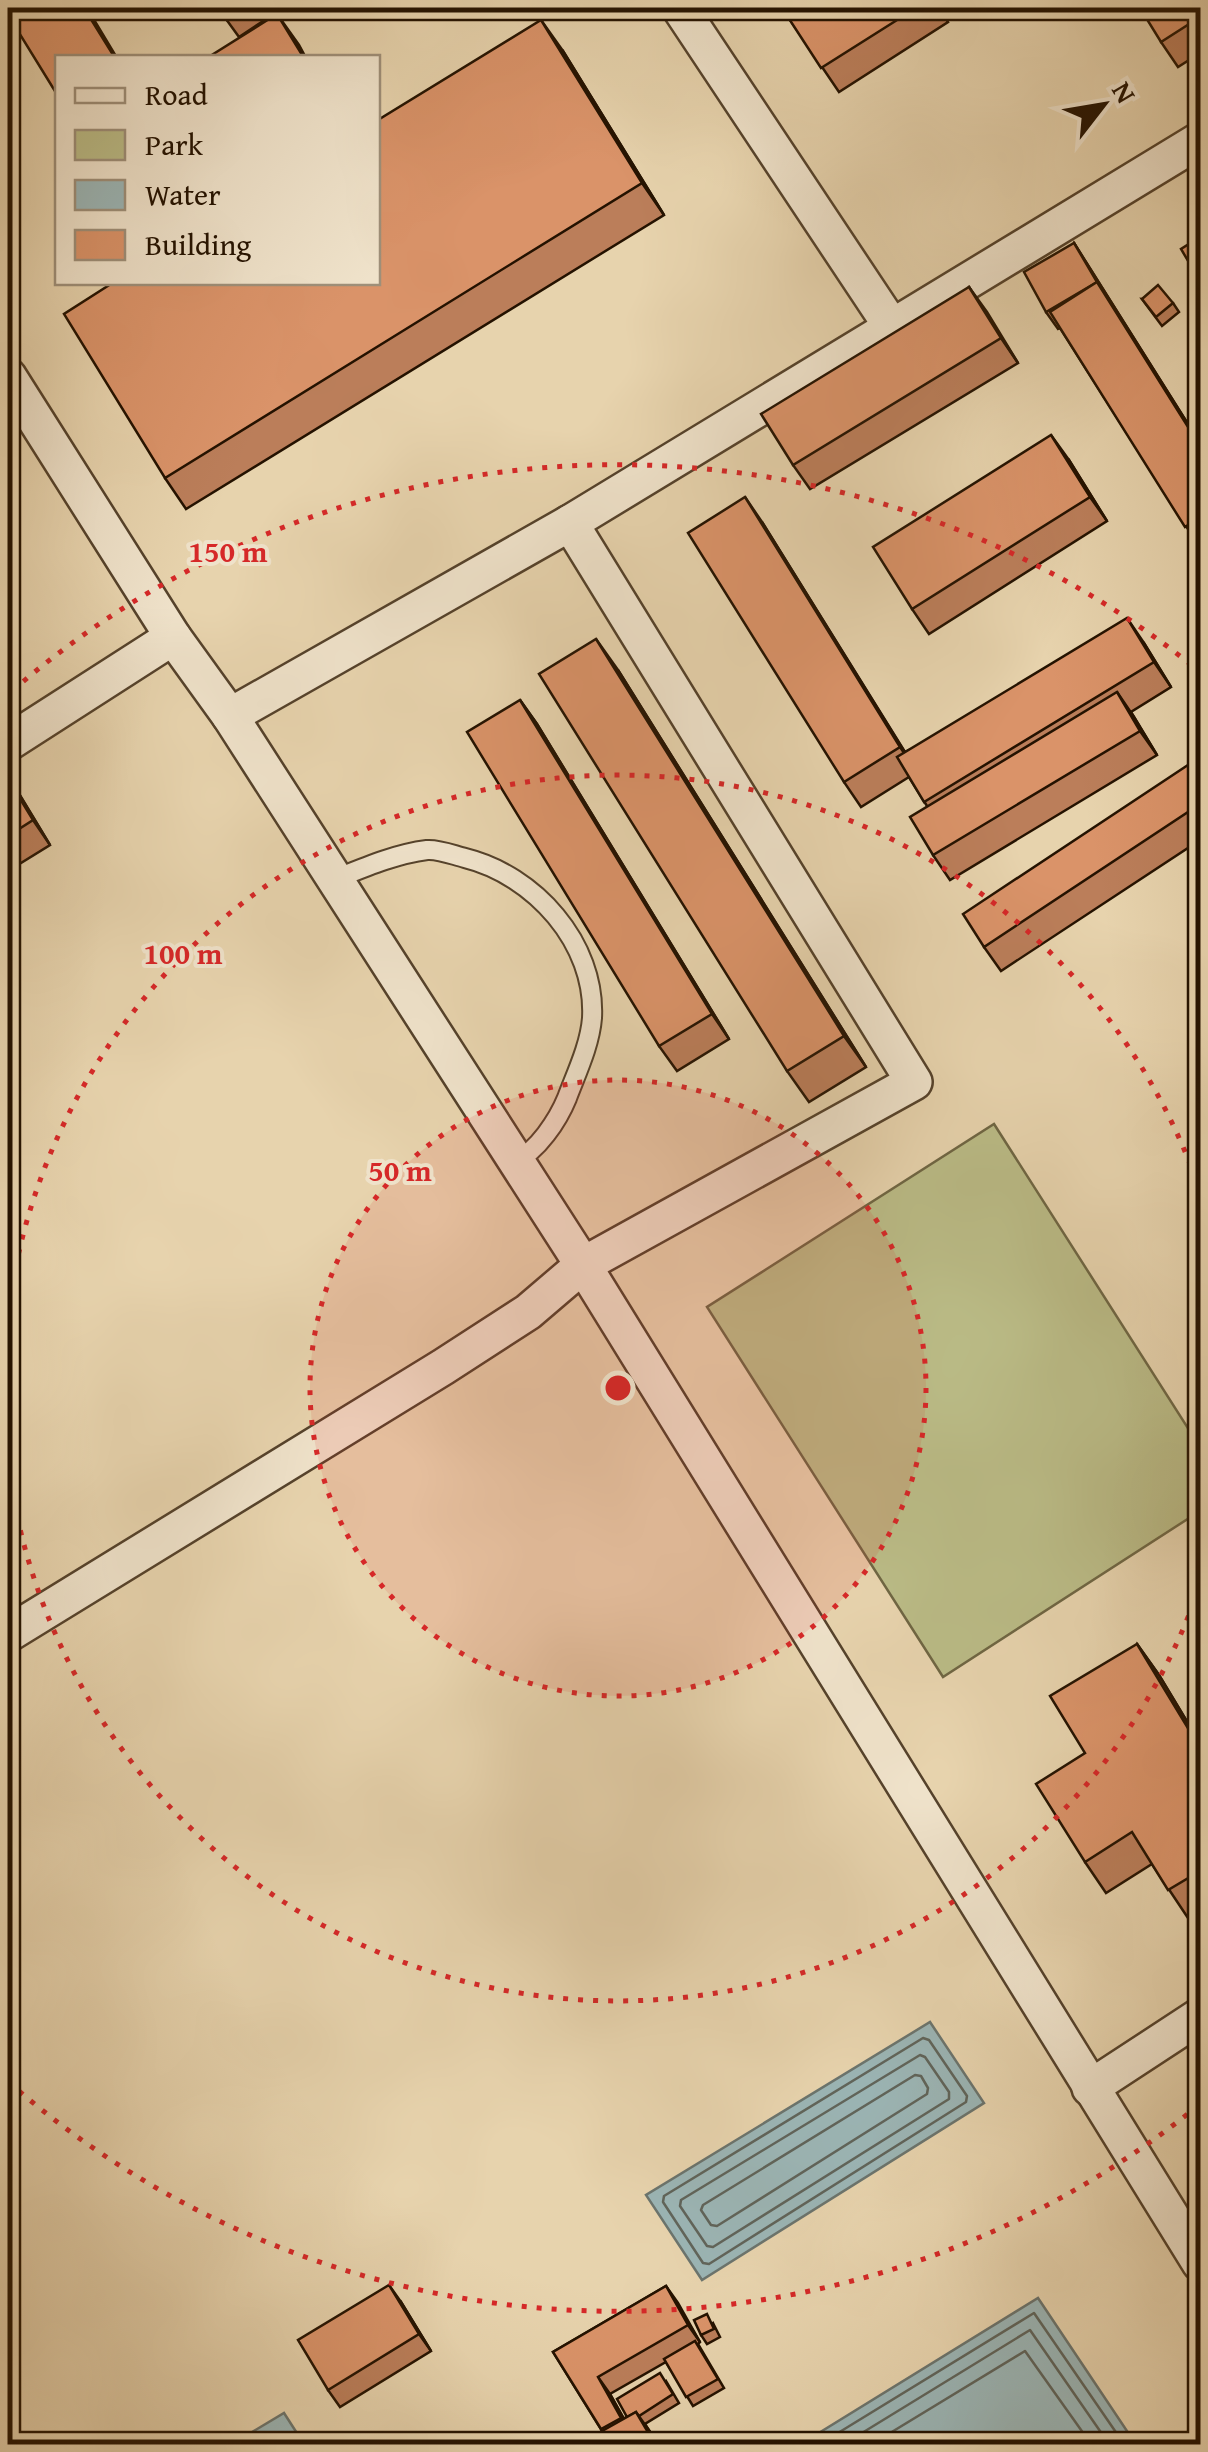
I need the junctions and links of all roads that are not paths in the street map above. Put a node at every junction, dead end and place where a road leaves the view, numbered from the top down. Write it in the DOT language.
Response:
graph roads {
  1 [pos="680,8"];
  2 [pos="1200,140"];
  3 [pos="892,327"];
  4 [pos="8,376"];
  5 [pos="570,522"];
  6 [pos="173,638"];
  7 [pos="230,716"];
  8 [pos="8,743"];
  9 [pos="333,880"];
  10 [pos="515,1162"];
  11 [pos="583,1264"];
  12 [pos="8,1634"];
  13 [pos="1200,2016"];
  14 [pos="1090,2088"];
  15 [pos="1200,2263"];
  1 -- 3 [label="street"];
  2 -- 3 [label="street"];
  3 -- 5 [label="street"];
  4 -- 6 [label="street"];
  5 -- 7 [label="street"];
  5 -- 11 [label="street"];
  6 -- 7 [label="street"];
  6 -- 8 [label="street"];
  7 -- 9 [label="street"];
  9 -- 10 [label="street"];
  9 -- 10 [label="lane"];
  10 -- 11 [label="street"];
  11 -- 12 [label="street"];
  11 -- 14 [label="street"];
  13 -- 14 [label="street"];
  14 -- 15 [label="street"];
}
